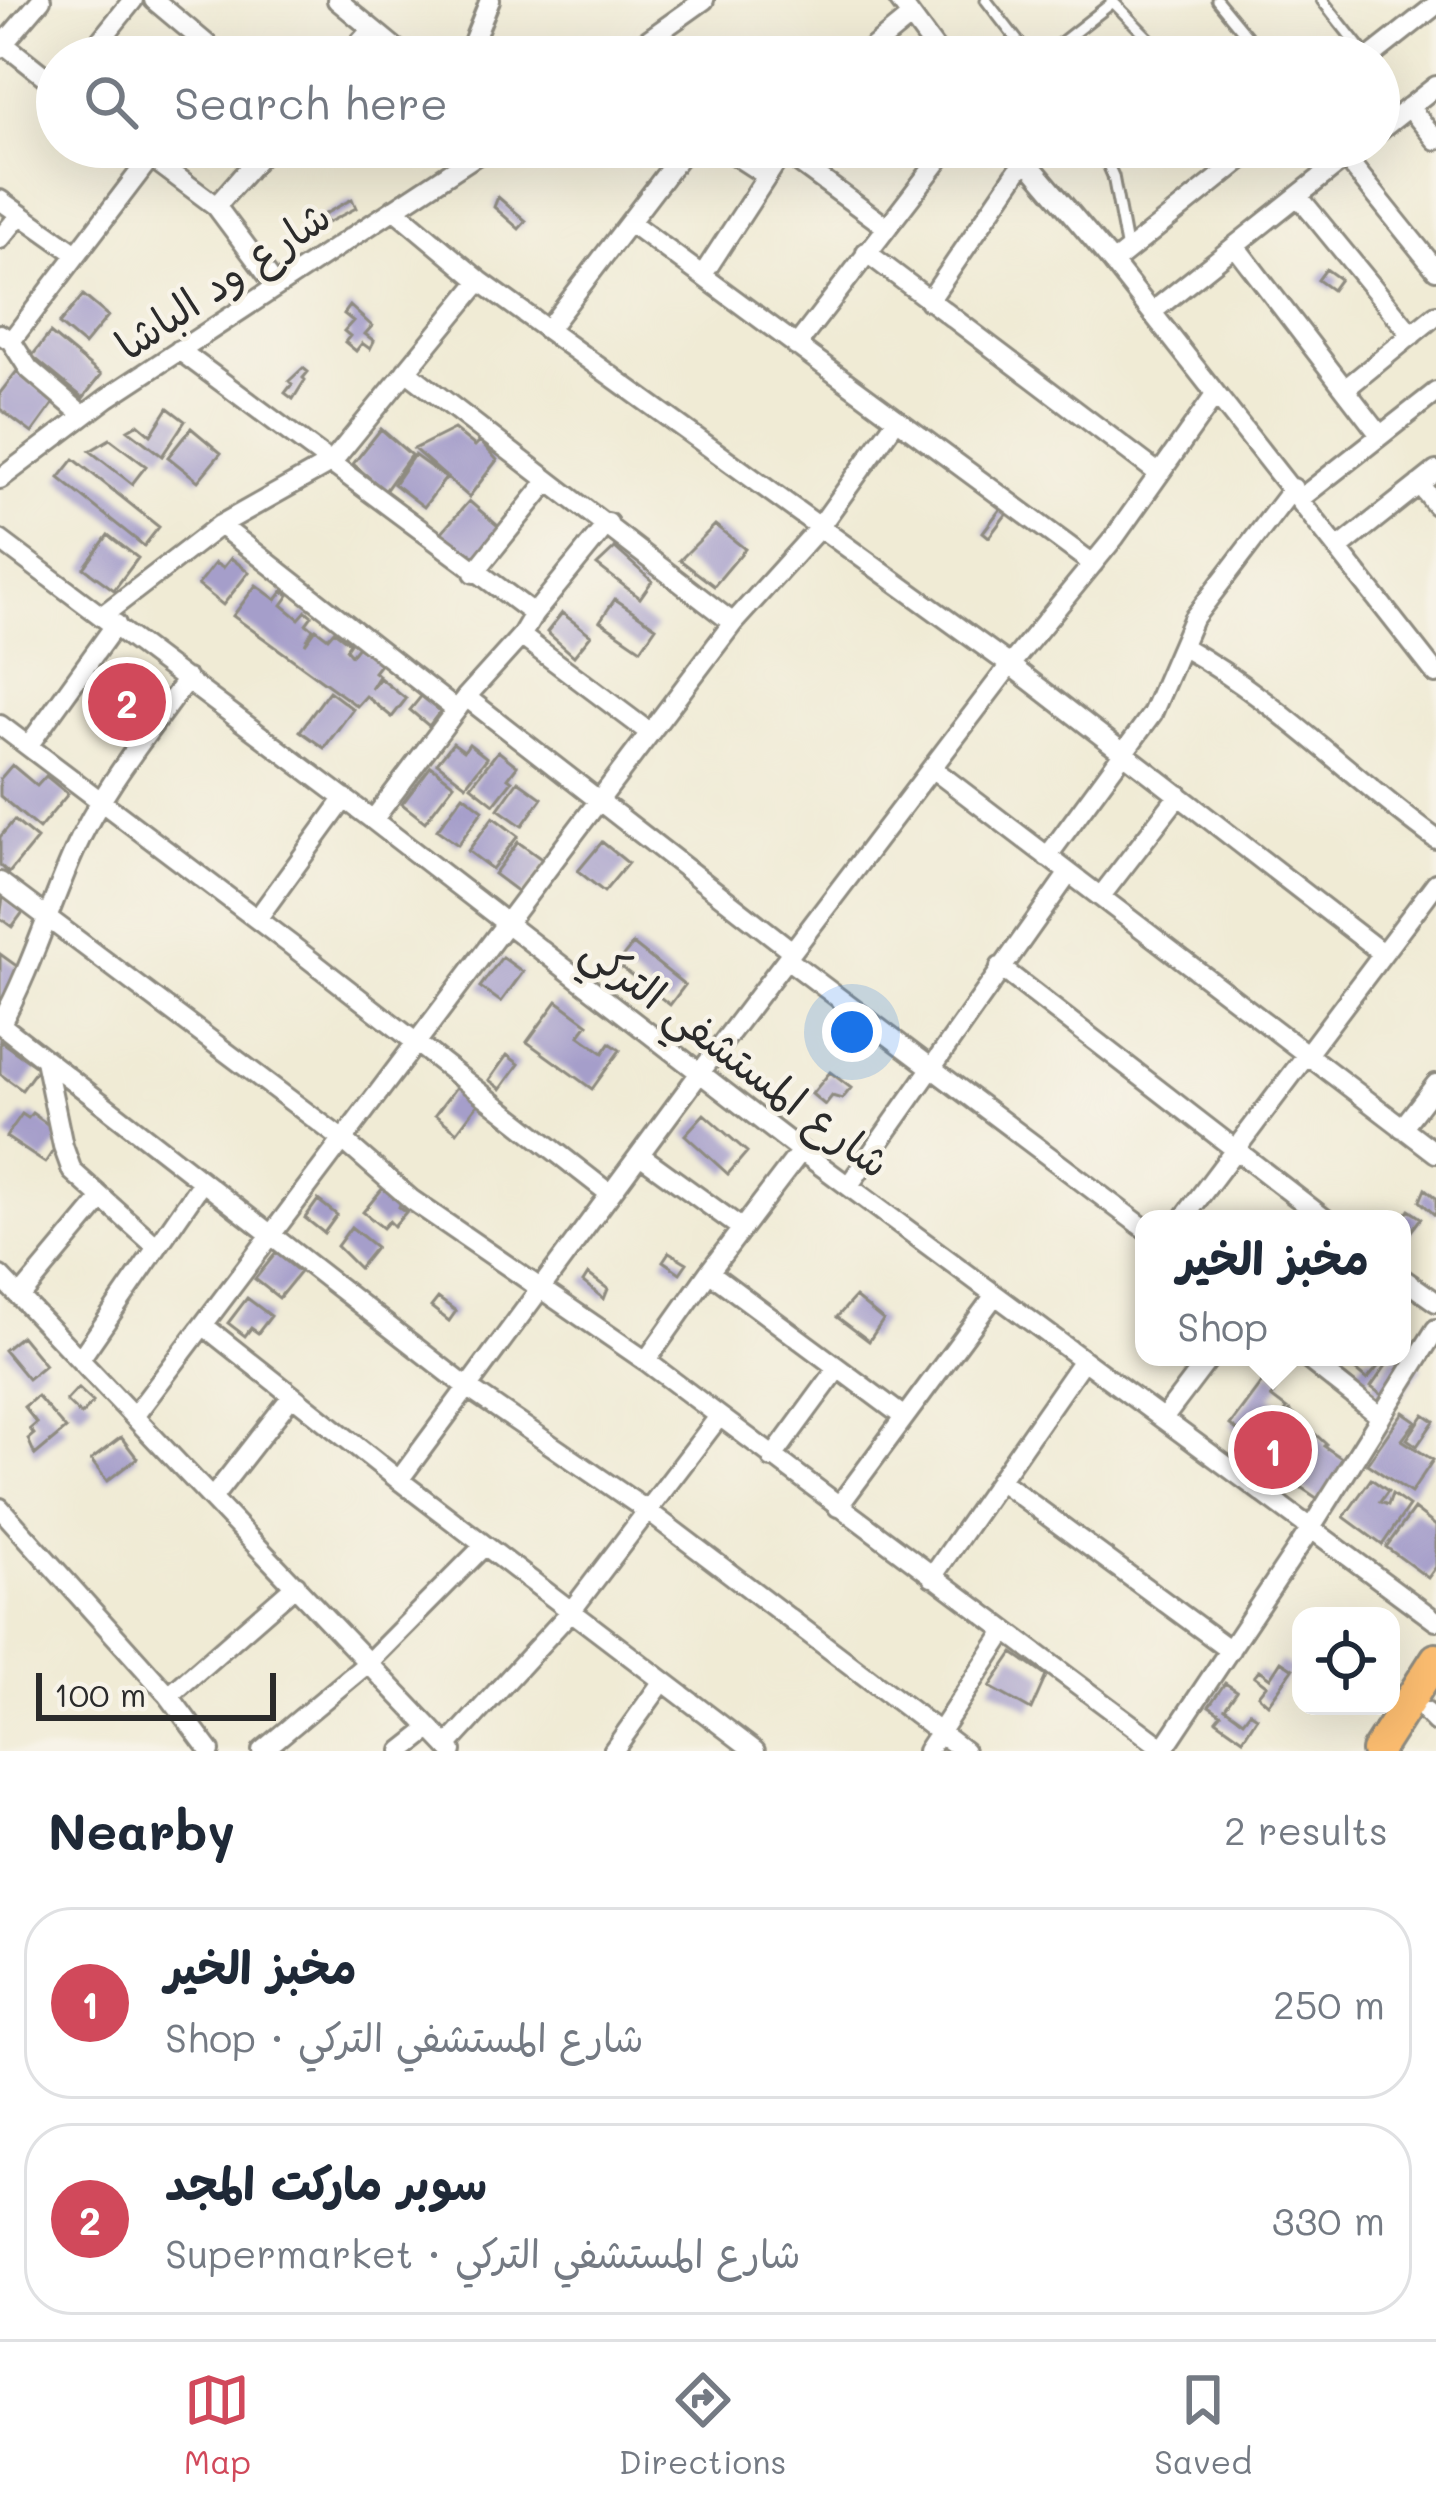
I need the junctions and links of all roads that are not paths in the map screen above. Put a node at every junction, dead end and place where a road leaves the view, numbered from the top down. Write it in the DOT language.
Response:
graph roads {
  1 [pos="41,0"];
  2 [pos="133,0"];
  3 [pos="154,0"];
  4 [pos="337,0"];
  5 [pos="490,0"];
  6 [pos="704,0"];
  7 [pos="986,0"];
  8 [pos="1217,0"];
  9 [pos="1322,0"];
  10 [pos="1112,1"];
  11 [pos="1436,5"];
  12 [pos="904,9"];
  13 [pos="372,28"];
  14 [pos="104,36"];
  15 [pos="197,36"];
  16 [pos="365,36"];
  17 [pos="381,36"];
  18 [pos="475,36"];
  19 [pos="657,36"];
  20 [pos="880,36"];
  21 [pos="925,36"];
  22 [pos="1014,36"];
  23 [pos="1069,36"];
  24 [pos="1146,36"];
  25 [pos="1247,36"];
  26 [pos="1352,36"];
  27 [pos="1396,36"];
  28 [pos="1,44"];
  29 [pos="36,70"];
  30 [pos="1436,86"];
  31 [pos="1409,107"];
  32 [pos="1400,114"];
  33 [pos="1436,140"];
  34 [pos="133,168"];
  35 [pos="165,168"];
  36 [pos="249,168"];
  37 [pos="457,168"];
  38 [pos="672,168"];
  39 [pos="755,168"];
  40 [pos="772,168"];
  41 [pos="809,168"];
  42 [pos="932,168"];
  43 [pos="1011,168"];
  44 [pos="1034,168"];
  45 [pos="1109,168"];
  46 [pos="1231,168"];
  47 [pos="1328,168"];
  48 [pos="1360,168"];
  49 [pos="767,176"];
  50 [pos="1298,196"];
  51 [pos="0,200"];
  52 [pos="216,206"];
  53 [pos="394,209"];
  54 [pos="20,215"];
  55 [pos="632,223"];
  56 [pos="885,226"];
  57 [pos="0,239"];
  58 [pos="1235,246"];
  59 [pos="866,252"];
  60 [pos="75,254"];
  61 [pos="1120,257"];
  62 [pos="1436,270"];
  63 [pos="704,273"];
  64 [pos="480,281"];
  65 [pos="275,285"];
  66 [pos="929,301"];
  67 [pos="1152,312"];
  68 [pos="1436,315"];
  69 [pos="548,329"];
  70 [pos="1412,335"];
  71 [pos="6,338"];
  72 [pos="796,346"];
  73 [pos="179,350"];
  74 [pos="406,370"];
  75 [pos="1345,389"];
  76 [pos="1216,394"];
  77 [pos="1435,396"];
  78 [pos="83,415"];
  79 [pos="897,418"];
  80 [pos="1380,435"];
  81 [pos="332,462"];
  82 [pos="1436,471"];
  83 [pos="1158,473"];
  84 [pos="0,479"];
  85 [pos="548,481"];
  86 [pos="1419,484"];
  87 [pos="1297,493"];
  88 [pos="1436,506"];
  89 [pos="608,523"];
  90 [pos="220,524"];
  91 [pos="818,529"];
  92 [pos="0,539"];
  93 [pos="1339,548"];
  94 [pos="1093,564"];
  95 [pos="474,573"];
  96 [pos="534,614"];
  97 [pos="109,620"];
  98 [pos="733,623"];
  99 [pos="521,636"];
  100 [pos="1183,647"];
  101 [pos="1010,665"];
  102 [pos="1436,674"];
  103 [pos="187,679"];
  104 [pos="461,703"];
  105 [pos="0,725"];
  106 [pos="650,733"];
  107 [pos="28,746"];
  108 [pos="1126,753"];
  109 [pos="933,770"];
  110 [pos="1178,795"];
  111 [pos="345,798"];
  112 [pos="100,800"];
  113 [pos="597,803"];
  114 [pos="373,820"];
  115 [pos="1436,839"];
  116 [pos="1047,857"];
  117 [pos="1069,873"];
  118 [pos="0,881"];
  119 [pos="1436,883"];
  120 [pos="1101,896"];
  121 [pos="48,918"];
  122 [pos="257,919"];
  123 [pos="506,925"];
  124 [pos="1382,953"];
  125 [pos="789,955"];
  126 [pos="1000,967"];
  127 [pos="0,1024"];
  128 [pos="416,1045"];
  129 [pos="1306,1053"];
  130 [pos="45,1060"];
  131 [pos="930,1067"];
  132 [pos="699,1074"];
  133 [pos="1436,1084"];
  134 [pos="1402,1128"];
  135 [pos="343,1140"];
  136 [pos="1236,1149"];
  137 [pos="801,1150"];
  138 [pos="1436,1154"];
  139 [pos="640,1155"];
  140 [pos="202,1182"];
  141 [pos="849,1186"];
  142 [pos="610,1194"];
  143 [pos="101,1200"];
  144 [pos="1190,1210"];
  145 [pos="1310,1210"];
  146 [pos="1135,1221"];
  147 [pos="741,1228"];
  148 [pos="271,1236"];
  149 [pos="157,1246"];
  150 [pos="709,1272"];
  151 [pos="0,1276"];
  152 [pos="1411,1284"];
  153 [pos="543,1288"];
  154 [pos="995,1295"];
  155 [pos="20,1297"];
  156 [pos="1436,1302"];
  157 [pos="203,1325"];
  158 [pos="1436,1329"];
  159 [pos="80,1359"];
  160 [pos="1083,1360"];
  161 [pos="646,1361"];
  162 [pos="1203,1366"];
  163 [pos="1316,1366"];
  164 [pos="838,1368"];
  165 [pos="468,1388"];
  166 [pos="292,1396"];
  167 [pos="135,1415"];
  168 [pos="904,1417"];
  169 [pos="718,1418"];
  170 [pos="1381,1418"];
  171 [pos="1163,1419"];
  172 [pos="772,1458"];
  173 [pos="399,1480"];
  174 [pos="999,1480"];
  175 [pos="214,1497"];
  176 [pos="838,1507"];
  177 [pos="0,1508"];
  178 [pos="649,1512"];
  179 [pos="1311,1528"];
  180 [pos="484,1546"];
  181 [pos="932,1576"];
  182 [pos="296,1585"];
  183 [pos="572,1610"];
  184 [pos="1436,1621"];
  185 [pos="1006,1631"];
  186 [pos="1230,1650"];
  187 [pos="1436,1659"];
  188 [pos="369,1662"];
  189 [pos="663,1681"];
  190 [pos="169,1696"];
  191 [pos="1433,1710"];
  192 [pos="430,1729"];
  193 [pos="939,1733"];
  194 [pos="449,1748"];
  195 [pos="1163,1750"];
  196 [pos="210,1751"];
  197 [pos="262,1751"];
  198 [pos="402,1751"];
  199 [pos="613,1751"];
  200 [pos="755,1751"];
  201 [pos="927,1751"];
  202 [pos="964,1751"];
  203 [pos="1377,1751"];
  204 [pos="1401,1751"];
  1 -- 28 [label="street"];
  2 -- 14 [label="street"];
  3 -- 15 [label="street"];
  4 -- 13 [label="street"];
  5 -- 18 [label="street"];
  6 -- 19 [label="street"];
  7 -- 22 [label="lane"];
  8 -- 25 [label="lane"];
  9 -- 26 [label="lane"];
  10 -- 23 [label="lane"];
  10 -- 24 [label="lane"];
  11 -- 27 [label="street"];
  12 -- 20 [label="street"];
  12 -- 21 [label="street"];
  13 -- 16 [label="street"];
  13 -- 17 [label="street"];
  28 -- 29 [label="street"];
  30 -- 31 [label="street"];
  31 -- 32 [label="street"];
  31 -- 33 [label="street"];
  34 -- 60 [label="street"];
  35 -- 52 [label="street"];
  36 -- 52 [label="street"];
  37 -- 53 [label="street, شارع ود الباشا"];
  38 -- 55 [label="street"];
  39 -- 49 [label="street"];
  40 -- 49 [label="street"];
  41 -- 56 [label="street"];
  42 -- 56 [label="street"];
  43 -- 66 [label="street"];
  44 -- 61 [label="street"];
  45 -- 61 [label="lane"];
  46 -- 61 [label="street"];
  47 -- 50 [label="street"];
  48 -- 62 [label="street"];
  49 -- 63 [label="street"];
  50 -- 58 [label="street"];
  50 -- 70 [label="street"];
  51 -- 54 [label="street"];
  52 -- 65 [label="street"];
  53 -- 64 [label="street"];
  53 -- 65 [label="street, شارع ود الباشا"];
  54 -- 57 [label="street"];
  54 -- 60 [label="street"];
  55 -- 63 [label="street"];
  55 -- 69 [label="street"];
  56 -- 59 [label="street"];
  58 -- 67 [label="street"];
  58 -- 75 [label="street"];
  59 -- 66 [label="street"];
  59 -- 72 [label="street"];
  60 -- 71 [label="street"];
  61 -- 67 [label="street"];
  63 -- 72 [label="street"];
  64 -- 69 [label="street"];
  64 -- 74 [label="street"];
  65 -- 73 [label="street, شارع ود الباشا"];
  66 -- 83 [label="street"];
  67 -- 76 [label="street"];
  68 -- 70 [label="street"];
  69 -- 91 [label="street"];
  70 -- 75 [label="street"];
  71 -- 78 [label="street"];
  72 -- 79 [label="street"];
  73 -- 78 [label="street, شارع ود الباشا"];
  73 -- 81 [label="street"];
  74 -- 81 [label="street"];
  74 -- 85 [label="street"];
  75 -- 80 [label="street"];
  76 -- 83 [label="street"];
  76 -- 87 [label="street"];
  77 -- 80 [label="street"];
  78 -- 84 [label="street, شارع ود الباشا"];
  79 -- 91 [label="street"];
  79 -- 94 [label="street"];
  80 -- 87 [label="street"];
  81 -- 90 [label="street"];
  81 -- 95 [label="street"];
  82 -- 86 [label="street"];
  83 -- 94 [label="street"];
  85 -- 89 [label="street"];
  85 -- 95 [label="street"];
  86 -- 88 [label="street"];
  86 -- 93 [label="street"];
  87 -- 93 [label="street"];
  87 -- 100 [label="street"];
  89 -- 96 [label="street"];
  89 -- 98 [label="street"];
  90 -- 97 [label="street"];
  90 -- 104 [label="street"];
  91 -- 98 [label="street"];
  91 -- 101 [label="street"];
  92 -- 97 [label="street, شارع المستشفي التركي"];
  93 -- 102 [label="street"];
  94 -- 101 [label="street"];
  95 -- 96 [label="street"];
  96 -- 99 [label="street"];
  97 -- 103 [label="street, شارع المستشفي التركي"];
  97 -- 107 [label="street"];
  98 -- 106 [label="street"];
  99 -- 104 [label="street"];
  99 -- 106 [label="street"];
  100 -- 108 [label="street"];
  100 -- 115 [label="street"];
  101 -- 108 [label="street"];
  101 -- 109 [label="street"];
  103 -- 111 [label="street, شارع المستشفي التركي"];
  103 -- 112 [label="street"];
  104 -- 113 [label="street"];
  104 -- 114 [label="street"];
  105 -- 107 [label="street"];
  106 -- 113 [label="street"];
  107 -- 112 [label="street"];
  108 -- 110 [label="street"];
  108 -- 116 [label="street"];
  109 -- 116 [label="street"];
  109 -- 125 [label="street"];
  110 -- 120 [label="street"];
  110 -- 124 [label="street"];
  111 -- 114 [label="street, شارع المستشفي التركي"];
  111 -- 122 [label="street"];
  112 -- 121 [label="street"];
  112 -- 122 [label="street"];
  113 -- 123 [label="street"];
  113 -- 125 [label="street"];
  114 -- 123 [label="street, شارع المستشفي التركي"];
  116 -- 117 [label="street"];
  117 -- 120 [label="street"];
  117 -- 126 [label="street"];
  118 -- 121 [label="street"];
  119 -- 124 [label="street"];
  120 -- 129 [label="street"];
  121 -- 127 [label="street"];
  121 -- 135 [label="street"];
  122 -- 128 [label="street"];
  123 -- 128 [label="street"];
  123 -- 132 [label="street, شارع المستشفي التركي"];
  124 -- 129 [label="street"];
  125 -- 131 [label="street"];
  125 -- 132 [label="street"];
  126 -- 131 [label="street"];
  126 -- 136 [label="street"];
  127 -- 130 [label="street"];
  128 -- 135 [label="street"];
  128 -- 142 [label="street"];
  129 -- 134 [label="street"];
  129 -- 136 [label="street"];
  130 -- 140 [label="street"];
  130 -- 143 [label="street"];
  131 -- 141 [label="street"];
  131 -- 146 [label="street"];
  132 -- 137 [label="street, شارع المستشفي التركي"];
  132 -- 139 [label="street"];
  133 -- 134 [label="street"];
  134 -- 138 [label="street"];
  135 -- 148 [label="street"];
  135 -- 153 [label="street"];
  136 -- 144 [label="street"];
  136 -- 145 [label="street"];
  137 -- 141 [label="street, شارع المستشفي التركي"];
  137 -- 147 [label="street"];
  139 -- 142 [label="street"];
  139 -- 147 [label="street"];
  140 -- 148 [label="street"];
  140 -- 149 [label="street"];
  141 -- 154 [label="street, شارع المستشفي التركي"];
  142 -- 153 [label="street"];
  143 -- 149 [label="street"];
  143 -- 155 [label="street"];
  147 -- 150 [label="street"];
  148 -- 157 [label="street"];
  148 -- 165 [label="street"];
  149 -- 159 [label="street"];
  150 -- 161 [label="street"];
  150 -- 164 [label="street"];
  151 -- 155 [label="street"];
  152 -- 156 [label="street"];
  153 -- 161 [label="street"];
  153 -- 165 [label="street"];
  154 -- 160 [label="street, شارع المستشفي التركي"];
  154 -- 168 [label="street"];
  155 -- 159 [label="street"];
  157 -- 166 [label="street"];
  157 -- 167 [label="street"];
  158 -- 170 [label="street"];
  159 -- 167 [label="street"];
  160 -- 171 [label="street, شارع المستشفي التركي"];
  160 -- 174 [label="street"];
  161 -- 169 [label="street"];
  162 -- 171 [label="street"];
  163 -- 170 [label="street"];
  164 -- 168 [label="street"];
  164 -- 172 [label="street"];
  165 -- 173 [label="street"];
  165 -- 178 [label="street"];
  166 -- 173 [label="street"];
  166 -- 175 [label="street"];
  167 -- 175 [label="street"];
  168 -- 176 [label="street"];
  169 -- 172 [label="street"];
  169 -- 178 [label="street"];
  170 -- 179 [label="street"];
  171 -- 179 [label="street, شارع المستشفي التركي"];
  172 -- 176 [label="street"];
  173 -- 180 [label="street"];
  174 -- 181 [label="street"];
  174 -- 186 [label="street"];
  175 -- 182 [label="street"];
  176 -- 181 [label="street"];
  177 -- 190 [label="street"];
  178 -- 183 [label="street"];
  178 -- 193 [label="street"];
  179 -- 184 [label="street, شارع المستشفي التركي"];
  179 -- 186 [label="street"];
  180 -- 183 [label="street"];
  180 -- 188 [label="street"];
  181 -- 185 [label="street"];
  182 -- 188 [label="street"];
  182 -- 190 [label="street"];
  183 -- 189 [label="street"];
  183 -- 194 [label="street"];
  185 -- 193 [label="street"];
  185 -- 195 [label="street"];
  186 -- 195 [label="street"];
  187 -- 203 [label="main road"];
  188 -- 192 [label="street"];
  188 -- 197 [label="street"];
  189 -- 199 [label="street"];
  189 -- 200 [label="street"];
  190 -- 196 [label="street"];
  191 -- 204 [label="main road"];
  192 -- 194 [label="street"];
  192 -- 198 [label="street"];
  193 -- 201 [label="street"];
  193 -- 202 [label="street"];
}
